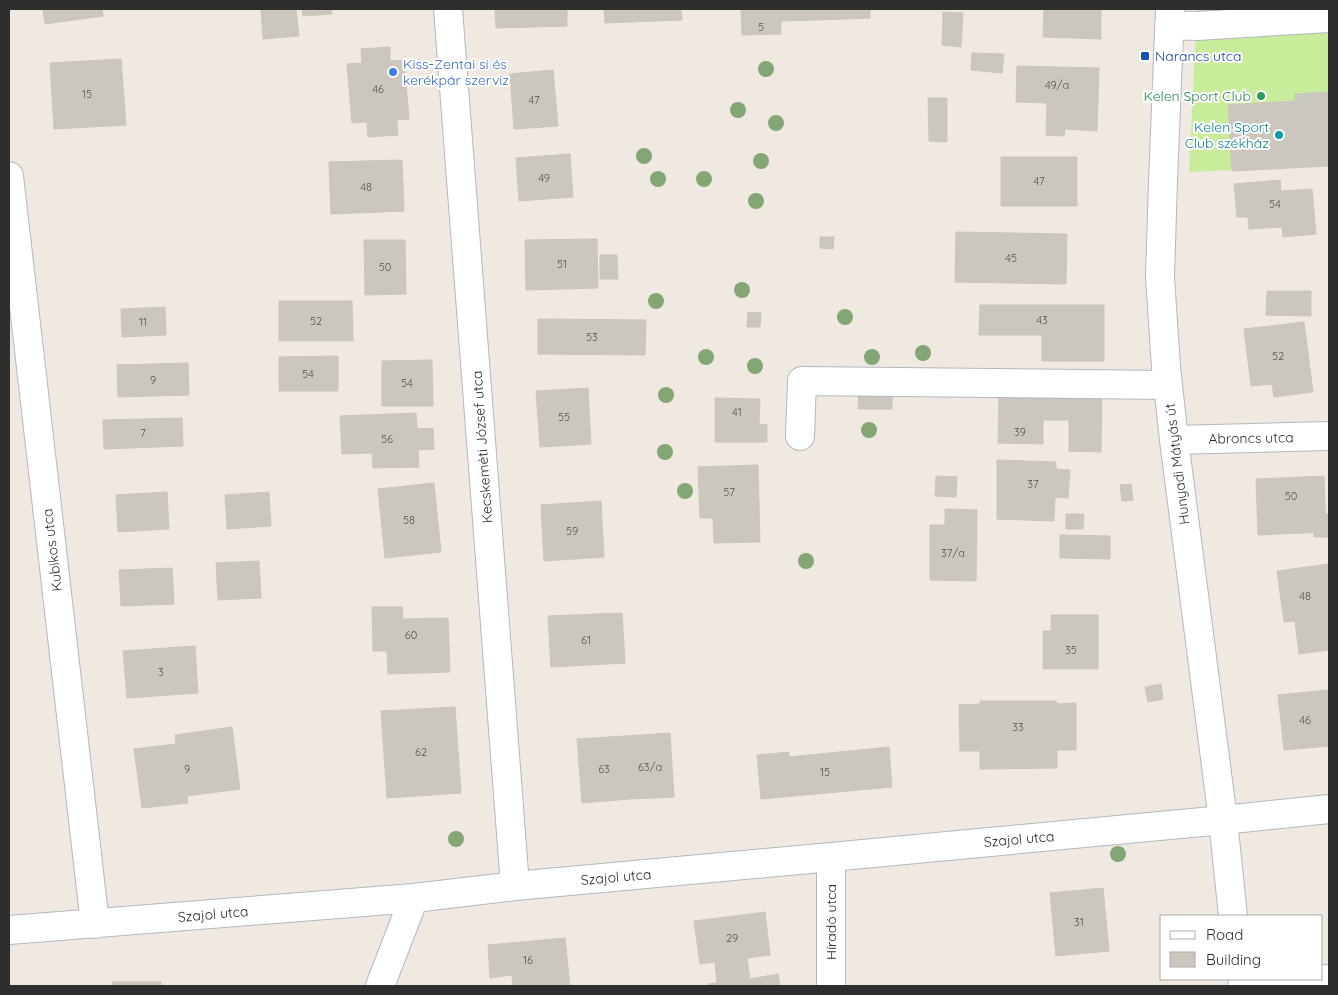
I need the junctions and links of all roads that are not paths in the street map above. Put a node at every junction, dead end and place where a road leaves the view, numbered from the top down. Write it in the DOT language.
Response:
graph roads {
  1 [pos="448,9"];
  2 [pos="1169,17"];
  3 [pos="1329,18"];
  4 [pos="9,176"];
  5 [pos="1168,385"];
  6 [pos="800,436"];
  7 [pos="1329,436"];
  8 [pos="1174,440"];
  9 [pos="1329,809"];
  10 [pos="1223,820"];
  11 [pos="831,857"];
  12 [pos="516,886"];
  13 [pos="414,898"];
  14 [pos="1233,915"];
  15 [pos="95,924"];
  16 [pos="9,930"];
  17 [pos="1316,980"];
  18 [pos="380,986"];
  19 [pos="831,986"];
  20 [pos="1241,986"];
  1 -- 12 [label="street, Kecskeméti József utca"];
  2 -- 3 [label="street"];
  2 -- 5 [label="street, Hunyadi Mátyás út"];
  4 -- 15 [label="street, Kubikos utca"];
  5 -- 6 [label="street"];
  5 -- 8 [label="street, Hunyadi Mátyás út"];
  7 -- 8 [label="street, Abroncs utca"];
  8 -- 10 [label="street, Hunyadi Mátyás út"];
  9 -- 10 [label="street, Szajol utca"];
  10 -- 11 [label="street, Szajol utca"];
  10 -- 14 [label="street, Hunyadi Mátyás út"];
  11 -- 12 [label="street, Szajol utca"];
  11 -- 19 [label="street, Híradó utca"];
  12 -- 13 [label="street, Szajol utca"];
  13 -- 15 [label="street, Szajol utca"];
  13 -- 18 [label="street"];
  15 -- 16 [label="street, Szajol utca"];
  17 -- 20 [label="street"];
}
